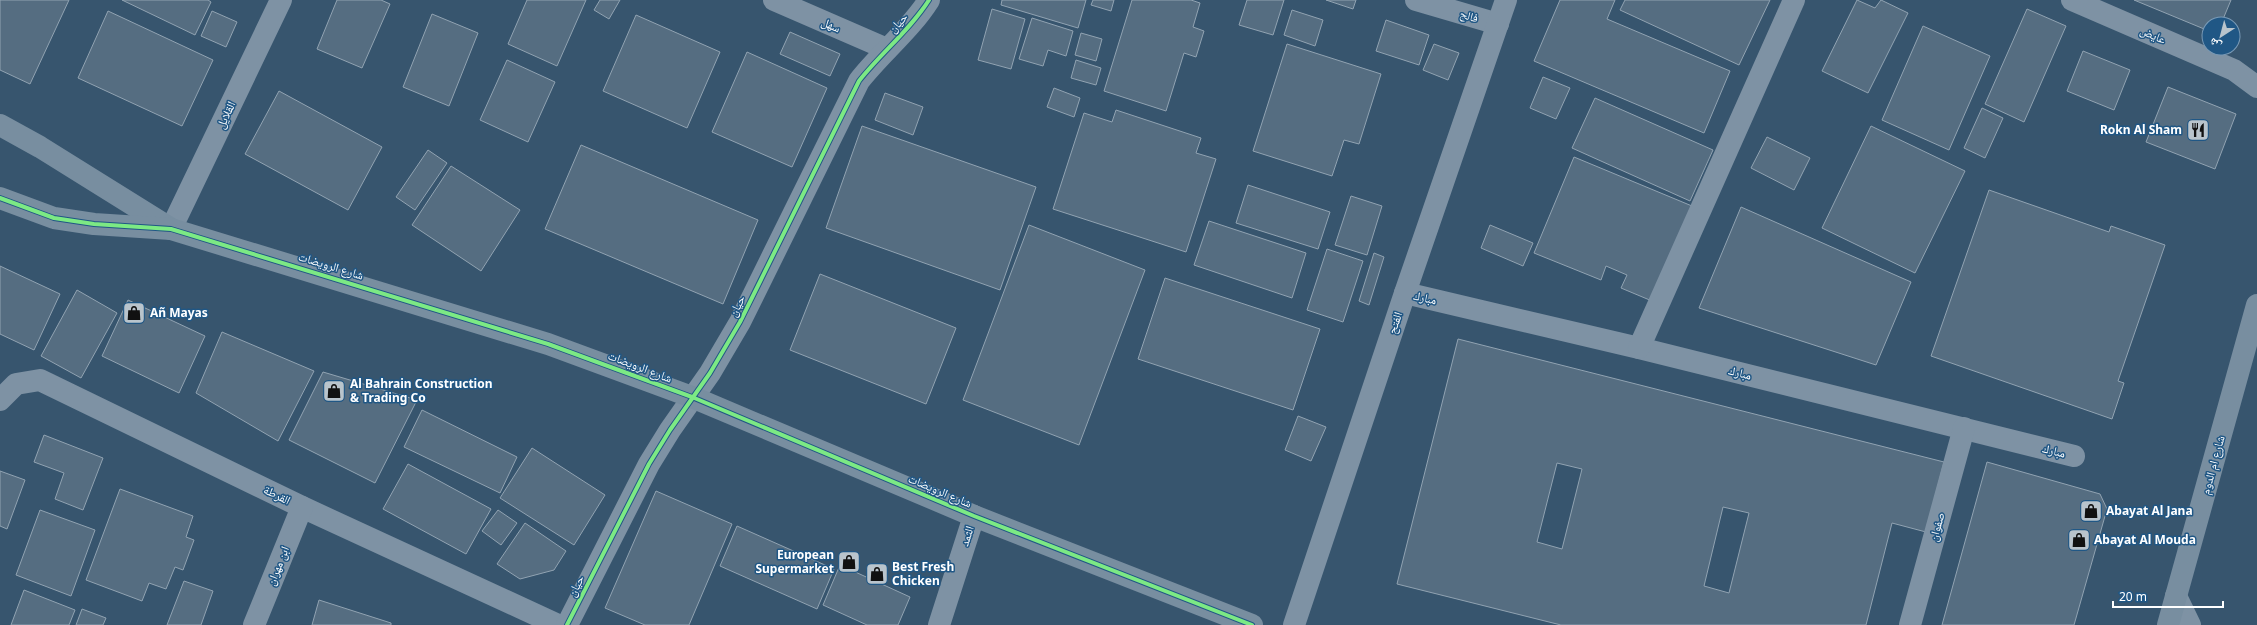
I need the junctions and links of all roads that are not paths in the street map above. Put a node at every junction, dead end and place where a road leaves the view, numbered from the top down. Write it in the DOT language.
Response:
graph roads {
  1 [pos="280,0"];
  2 [pos="774,0"];
  3 [pos="929,0"];
  4 [pos="1416,0"];
  5 [pos="1506,0"];
  6 [pos="1794,0"];
  7 [pos="2072,0"];
  8 [pos="1498,24"];
  9 [pos="887,49"];
  10 [pos="2234,70"];
  11 [pos="2257,71"];
  12 [pos="2257,87"];
  13 [pos="0,125"];
  14 [pos="0,198"];
  15 [pos="171,229"];
  16 [pos="1405,293"];
  17 [pos="2257,305"];
  18 [pos="1639,348"];
  19 [pos="692,397"];
  20 [pos="0,400"];
  21 [pos="1964,428"];
  22 [pos="2074,456"];
  23 [pos="302,507"];
  24 [pos="974,516"];
  25 [pos="2176,596"];
  26 [pos="254,625"];
  27 [pos="558,625"];
  28 [pos="567,625"];
  29 [pos="939,625"];
  30 [pos="1252,625"];
  31 [pos="1294,625"];
  32 [pos="1910,625"];
  33 [pos="2168,625"];
  34 [pos="2190,625"];
  1 -- 15 [label="street, القلايل"];
  2 -- 9 [label="street, سهل"];
  3 -- 9 [label="street, حيان"];
  4 -- 8 [label="street, فالح"];
  5 -- 8 [label="street, الفتح"];
  6 -- 18 [label="street"];
  7 -- 10 [label="street, عايض"];
  8 -- 16 [label="street, الفتح"];
  9 -- 19 [label="street, حيان"];
  10 -- 11 [label="street, عايض"];
  10 -- 12 [label="street, عايض"];
  13 -- 15 [label="street, شارع الرويضات"];
  14 -- 15 [label="street, شارع الرويضات"];
  15 -- 19 [label="street, شارع الرويضات"];
  16 -- 18 [label="street, مبارك"];
  16 -- 31 [label="street, الفتح"];
  17 -- 25 [label="street, شارع ام الدوم"];
  18 -- 21 [label="street, مبارك"];
  19 -- 24 [label="street, شارع الرويضات"];
  19 -- 28 [label="street, حيان"];
  20 -- 23 [label="street, القرطة"];
  21 -- 22 [label="street, مبارك"];
  21 -- 32 [label="street, صفوان"];
  23 -- 26 [label="street, ابن مهران"];
  23 -- 27 [label="street, القرطة"];
  24 -- 29 [label="street, الثمد"];
  24 -- 30 [label="street, شارع الرويضات"];
  25 -- 33 [label="street, شارع ام الدوم"];
  25 -- 34 [label="street"];
}
